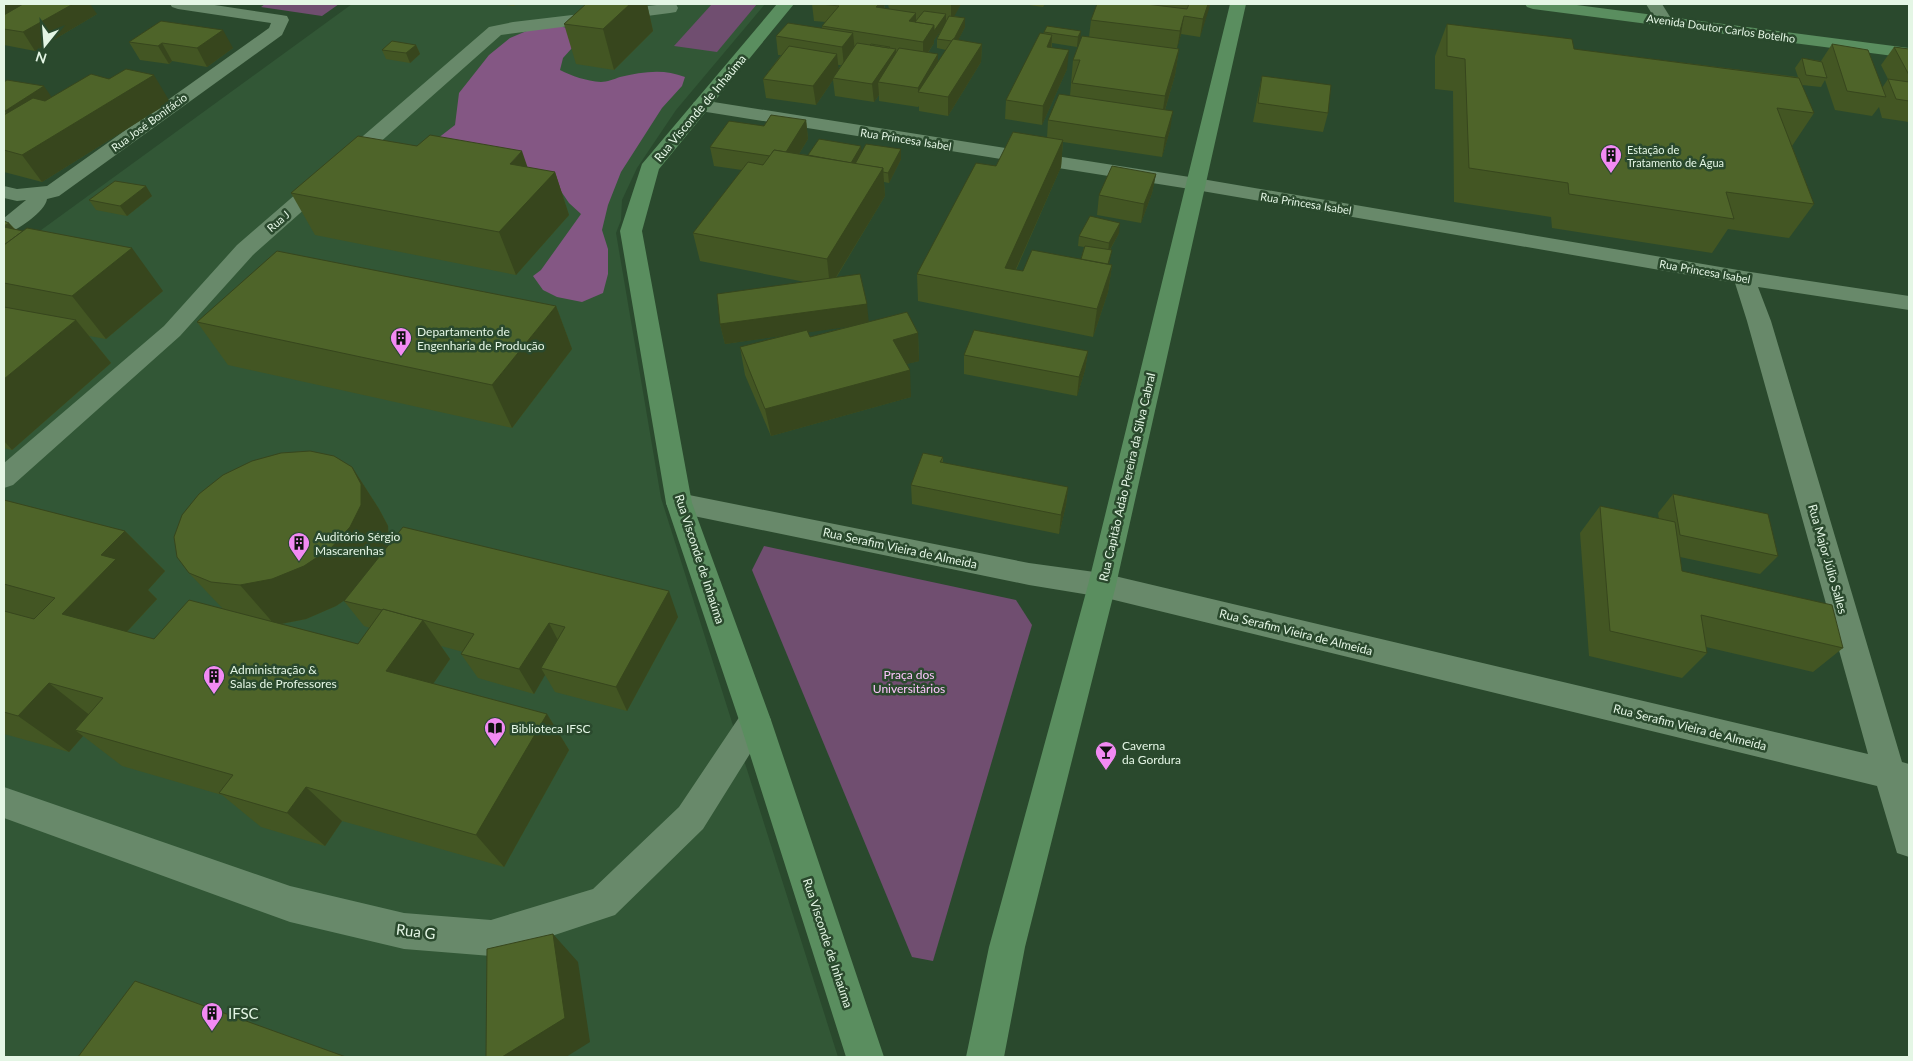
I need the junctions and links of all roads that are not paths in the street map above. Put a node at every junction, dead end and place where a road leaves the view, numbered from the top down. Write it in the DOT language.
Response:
graph roads {
  1 [pos="178,4"];
  2 [pos="786,4"];
  3 [pos="1238,4"];
  4 [pos="1533,4"];
  5 [pos="1654,4"];
  6 [pos="670,8"];
  7 [pos="1664,20"];
  8 [pos="1909,53"];
  9 [pos="701,106"];
  10 [pos="1196,184"];
  11 [pos="4,192"];
  12 [pos="37,193"];
  13 [pos="4,228"];
  14 [pos="1744,278"];
  15 [pos="1909,304"];
  16 [pos="4,478"];
  17 [pos="679,503"];
  18 [pos="1102,585"];
  19 [pos="755,720"];
  20 [pos="1900,777"];
  21 [pos="4,802"];
  22 [pos="1909,841"];
  23 [pos="865,1057"];
  24 [pos="985,1057"];
  1 -- 12 [label="street, Rua José Bonifácio"];
  2 -- 9 [label="main road, Rua Visconde de Inhaúma"];
  3 -- 10 [label="main road, Rua Capitão Adão Pereira da Silva Cabral"];
  4 -- 7 [label="main road, Avenida Doutor Carlos Botelho"];
  5 -- 7 [label="street"];
  6 -- 16 [label="street, Rua J"];
  7 -- 8 [label="main road, Avenida Doutor Carlos Botelho"];
  9 -- 10 [label="street, Rua Princesa Isabel"];
  9 -- 17 [label="main road, Rua Visconde de Inhaúma"];
  10 -- 14 [label="street, Rua Princesa Isabel"];
  10 -- 18 [label="main road, Rua Capitão Adão Pereira da Silva Cabral"];
  11 -- 12 [label="street, Rua José Bonifácio"];
  12 -- 13 [label="street"];
  14 -- 15 [label="street, Rua Princesa Isabel"];
  14 -- 20 [label="street, Rua Major Júlio Salles"];
  17 -- 18 [label="street, Rua Serafim Vieira de Almeida"];
  17 -- 19 [label="main road, Rua Visconde de Inhaúma"];
  18 -- 20 [label="street, Rua Serafim Vieira de Almeida"];
  18 -- 24 [label="main road, Rua Capitão Adão Pereira da Silva Cabral"];
  19 -- 21 [label="street, Rua G"];
  19 -- 23 [label="main road, Rua Visconde de Inhaúma"];
  20 -- 22 [label="street, Rua Major Júlio Salles"];
}
